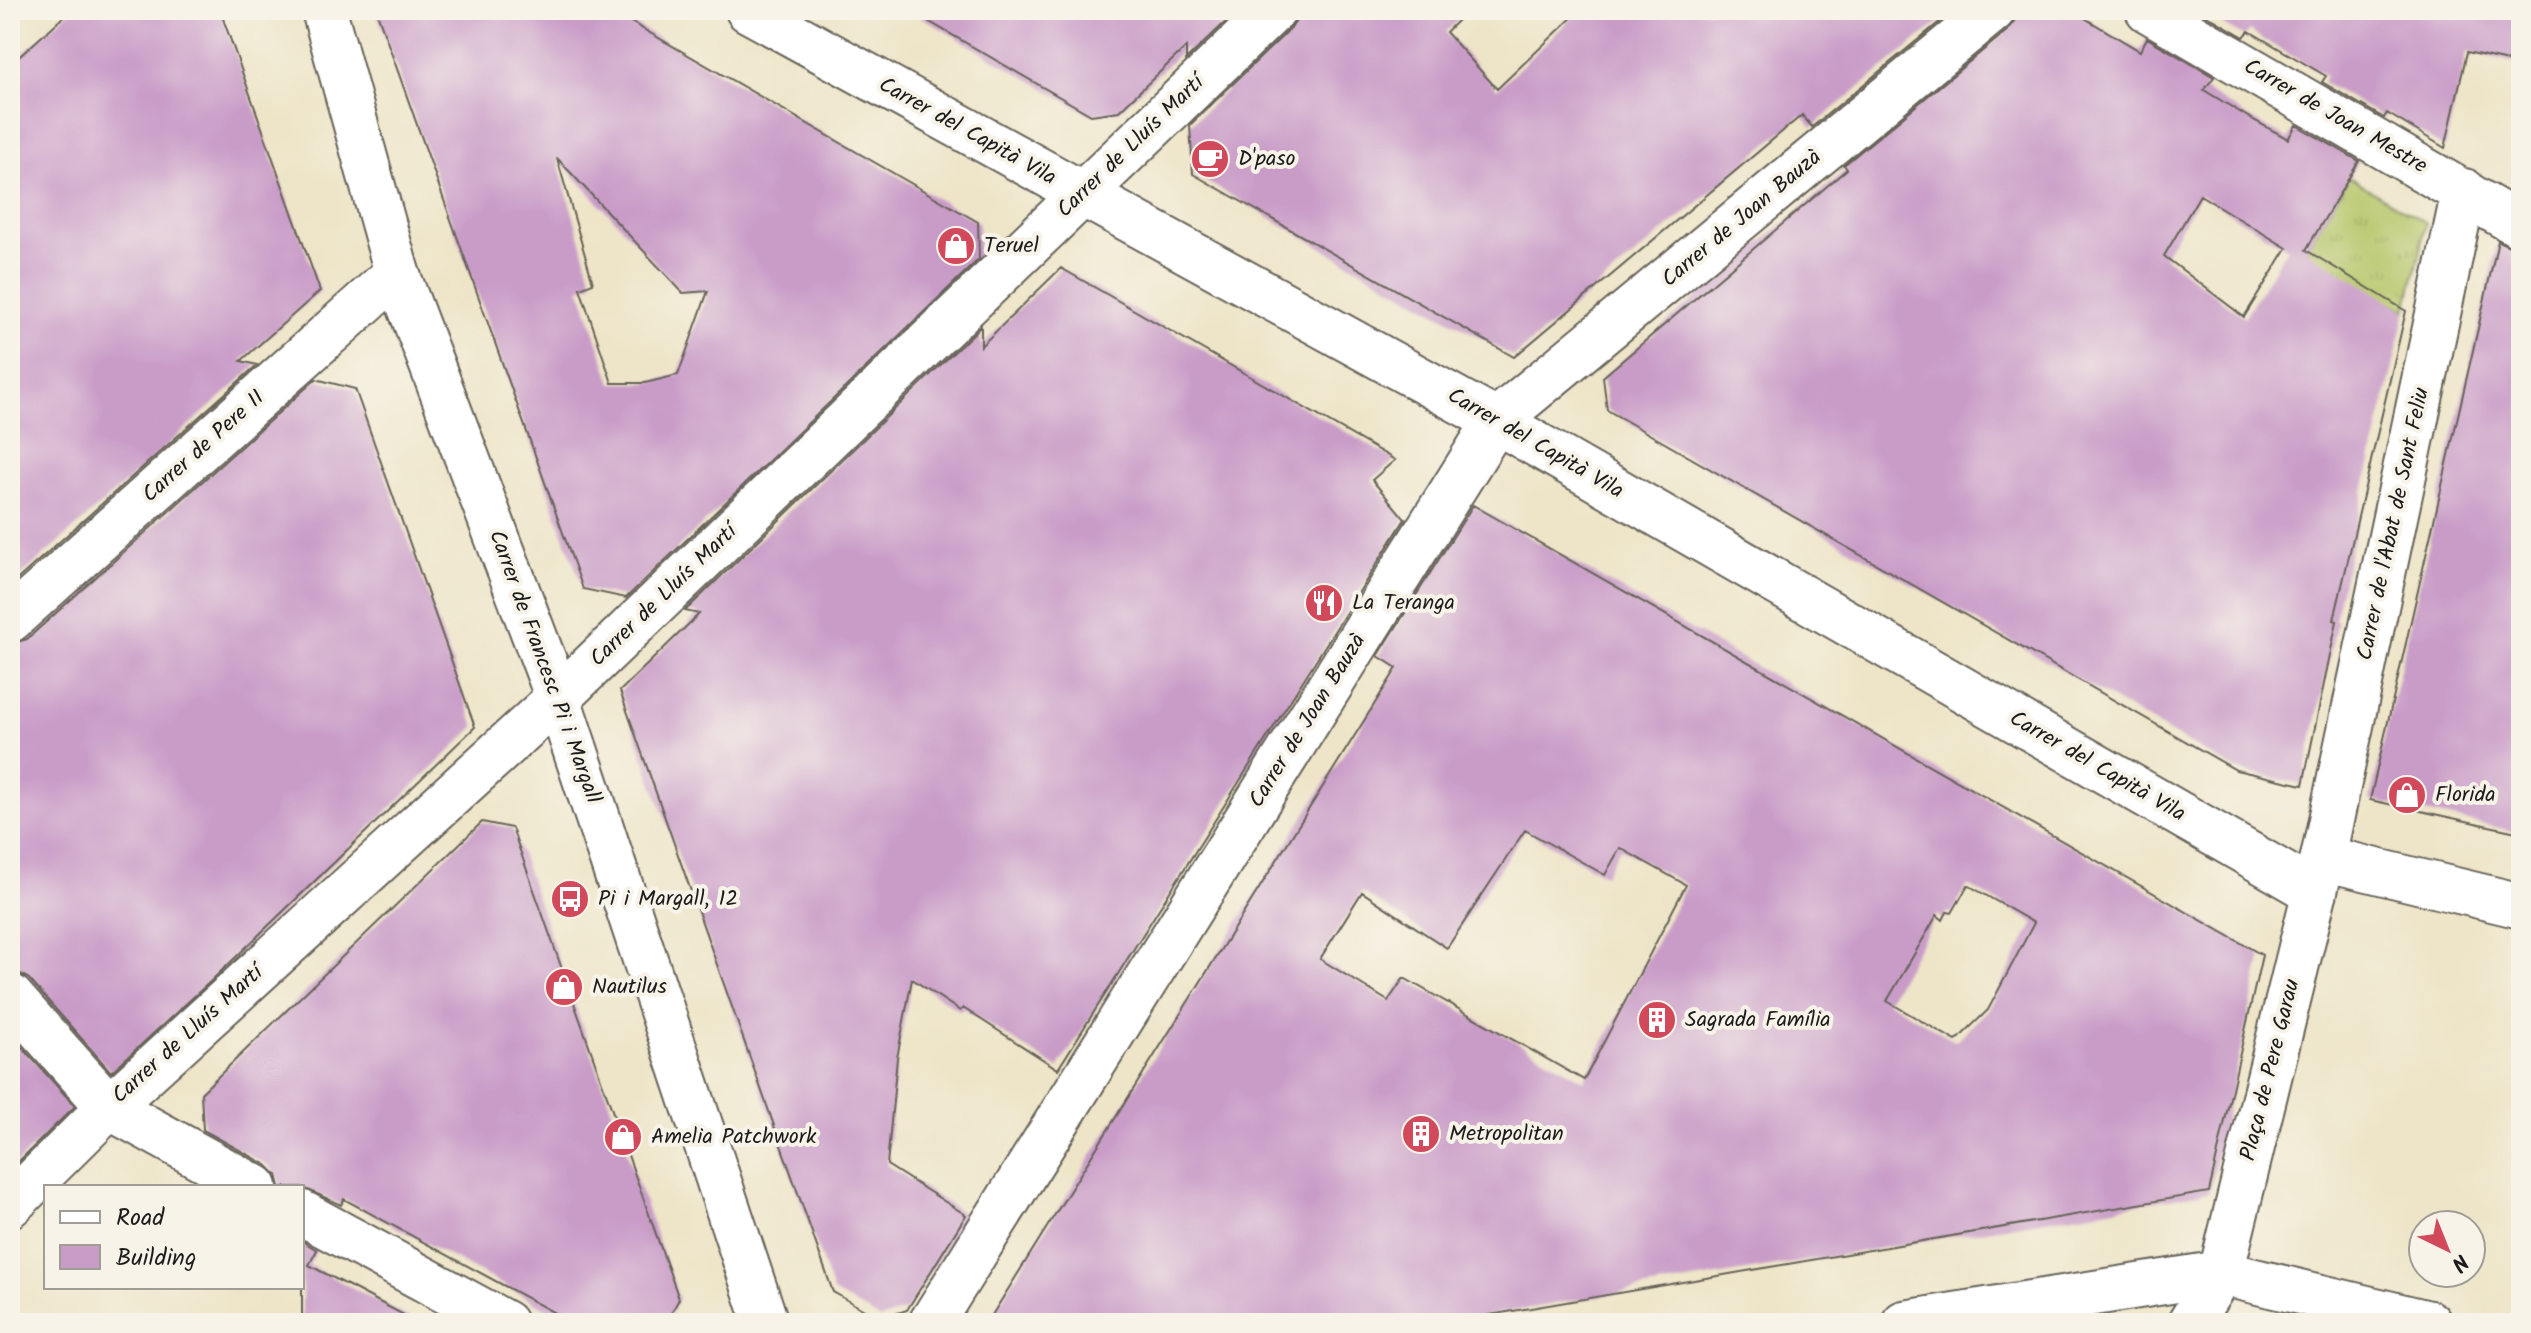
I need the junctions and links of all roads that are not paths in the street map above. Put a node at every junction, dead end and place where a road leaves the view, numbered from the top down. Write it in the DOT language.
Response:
graph roads {
  1 [pos="324,10"];
  2 [pos="748,10"];
  3 [pos="1274,10"];
  4 [pos="1993,10"];
  5 [pos="2148,10"];
  6 [pos="2464,191"];
  7 [pos="1082,195"];
  8 [pos="2521,226"];
  9 [pos="397,273"];
  10 [pos="1496,421"];
  11 [pos="10,620"];
  12 [pos="558,698"];
  13 [pos="2319,875"];
  14 [pos="2521,906"];
  15 [pos="10,996"];
  16 [pos="109,1107"];
  17 [pos="251,1185"];
  18 [pos="10,1205"];
  19 [pos="304,1214"];
  20 [pos="2221,1273"];
  21 [pos="505,1323"];
  22 [pos="766,1323"];
  23 [pos="931,1323"];
  24 [pos="1904,1323"];
  25 [pos="2190,1323"];
  26 [pos="2429,1323"];
  1 -- 9 [label="street, Carrer de Francesc Pi i Margall"];
  2 -- 7 [label="street, Carrer del Capità Vila"];
  3 -- 7 [label="street, Carrer de Lluís Martí"];
  4 -- 10 [label="street, Carrer de Joan Bauzà"];
  5 -- 6 [label="street, Carrer de Joan Mestre"];
  6 -- 8 [label="street, Carrer de Joan Mestre"];
  6 -- 13 [label="street, Carrer de l'Abat de Sant Feliu"];
  7 -- 10 [label="street, Carrer del Capità Vila"];
  7 -- 12 [label="street, Carrer de Lluís Martí"];
  9 -- 11 [label="street, Carrer de Pere II"];
  9 -- 12 [label="street, Carrer de Francesc Pi i Margall"];
  10 -- 13 [label="street, Carrer del Capità Vila"];
  10 -- 23 [label="street, Carrer de Joan Bauzà"];
  12 -- 16 [label="street, Carrer de Lluís Martí"];
  12 -- 22 [label="street, Carrer de Francesc Pi i Margall"];
  13 -- 14 [label="street"];
  13 -- 20 [label="street, Plaça de Pere Garau"];
  15 -- 16 [label="street"];
  16 -- 17 [label="street"];
  16 -- 18 [label="street, Carrer de Lluís Martí"];
  19 -- 21 [label="street"];
  20 -- 24 [label="street"];
  20 -- 25 [label="street, Plaça de Pere Garau"];
  20 -- 26 [label="street"];
}
